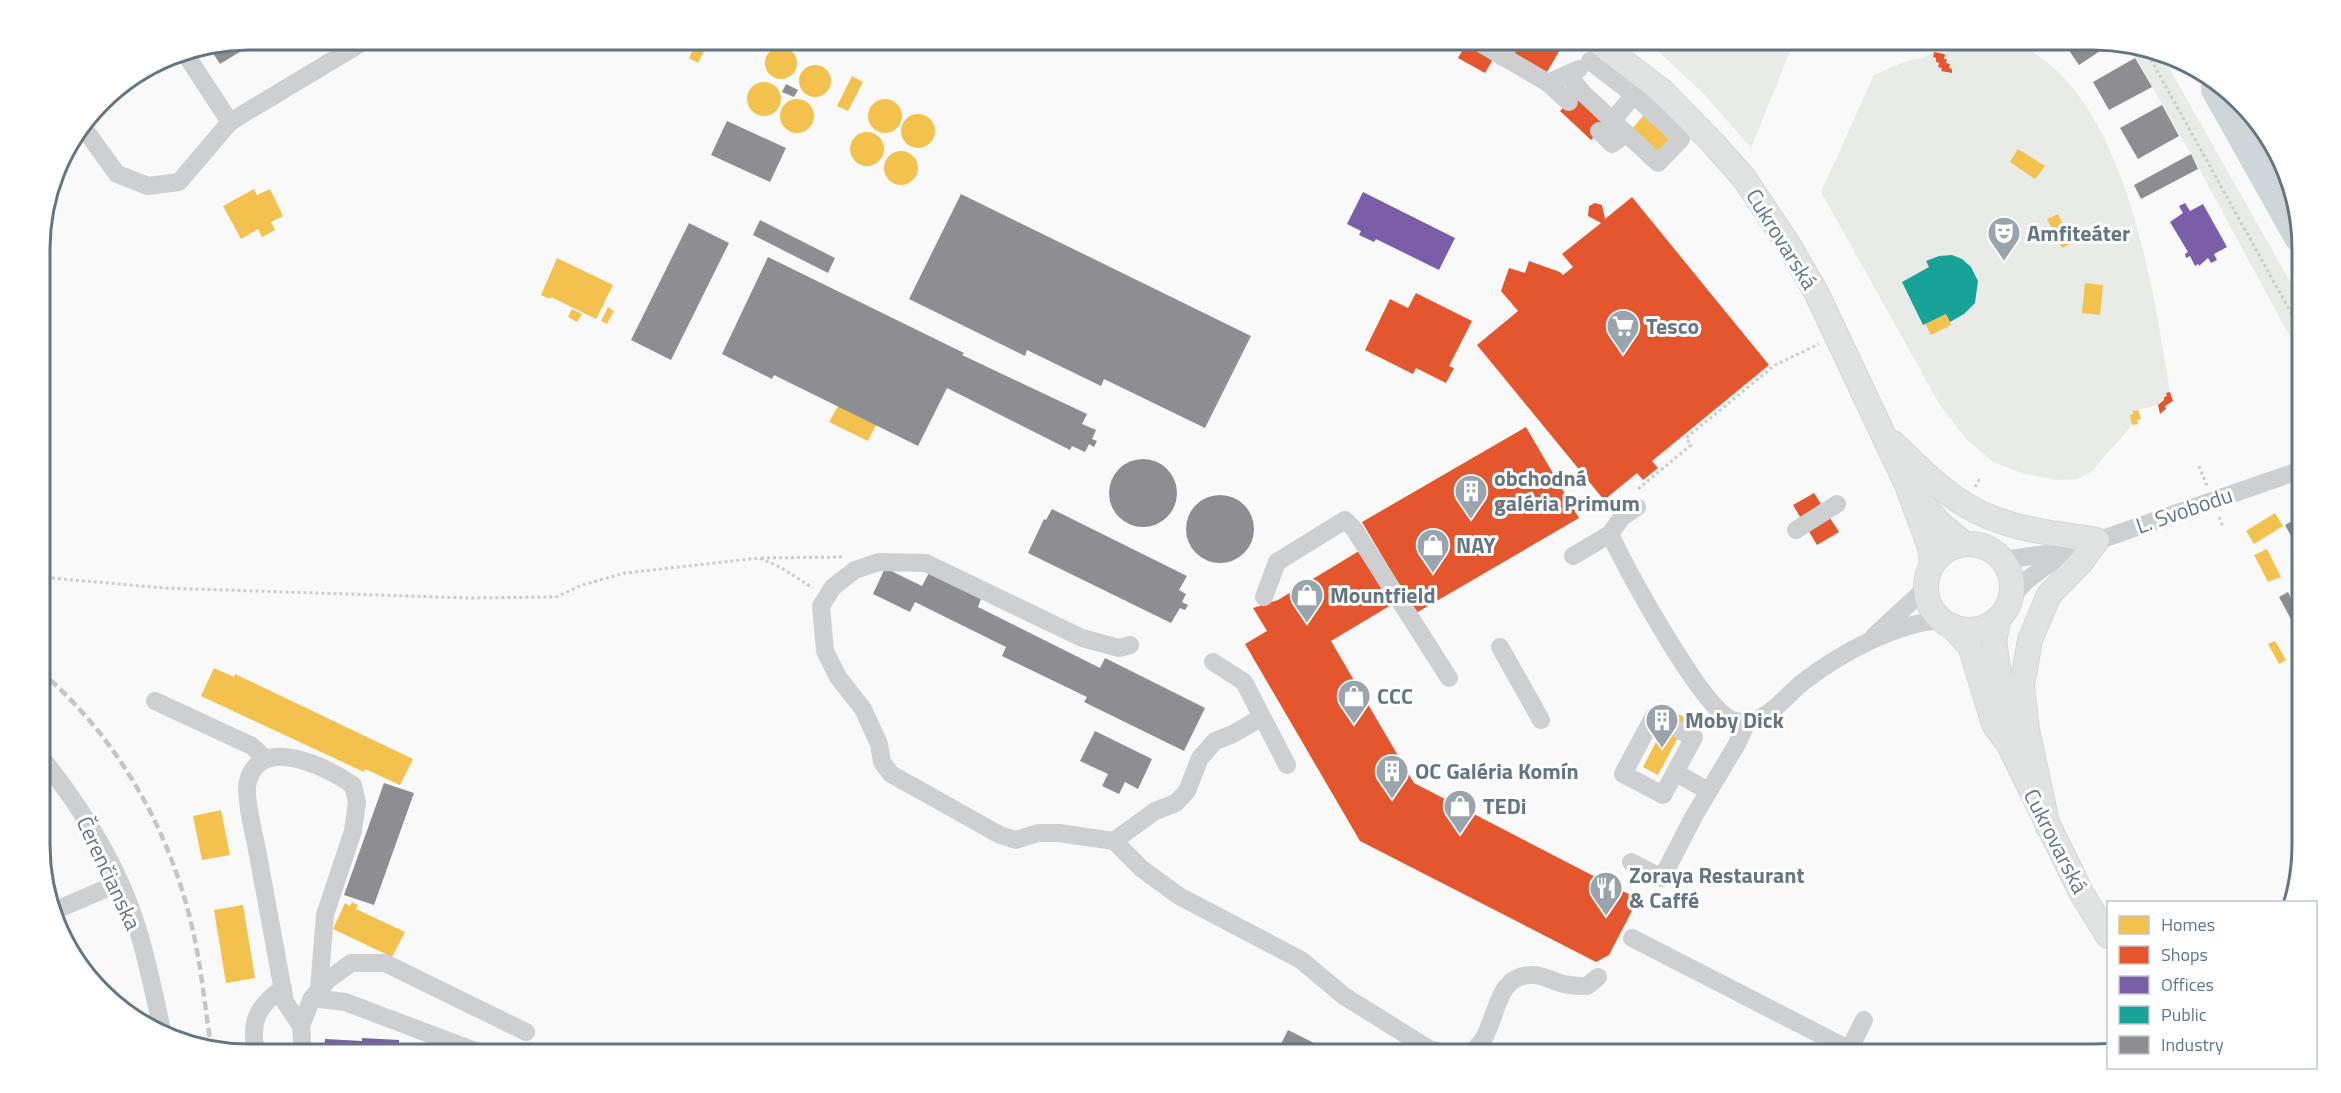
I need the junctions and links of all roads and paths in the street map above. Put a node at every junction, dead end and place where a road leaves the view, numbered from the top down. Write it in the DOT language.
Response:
graph roads {
  1 [pos="350,50"];
  2 [pos="1491,50"];
  3 [pos="1506,50"];
  4 [pos="1596,50"];
  5 [pos="1598,50"];
  6 [pos="1599,50"];
  7 [pos="1502,57"];
  8 [pos="2150,58"];
  9 [pos="188,59"];
  10 [pos="1568,75"];
  11 [pos="1548,83"];
  12 [pos="1634,95"];
  13 [pos="1569,102"];
  14 [pos="1656,116"];
  15 [pos="230,122"];
  16 [pos="1606,126"];
  17 [pos="87,133"];
  18 [pos="1630,137"];
  19 [pos="2292,314"];
  20 [pos="1826,340"];
  21 [pos="1882,433"];
  22 [pos="2292,473"];
  23 [pos="1907,485"];
  24 [pos="1635,501"];
  25 [pos="1837,504"];
  26 [pos="1796,530"];
  27 [pos="1610,534"];
  28 [pos="2097,540"];
  29 [pos="1965,544"];
  30 [pos="2068,551"];
  31 [pos="844,556"];
  32 [pos="1573,556"];
  33 [pos="759,558"];
  34 [pos="2002,560"];
  35 [pos="1932,563"];
  36 [pos="50,578"];
  37 [pos="1926,588"];
  38 [pos="1264,597"];
  39 [pos="2011,597"];
  40 [pos="821,606"];
  41 [pos="1999,618"];
  42 [pos="1947,623"];
  43 [pos="1866,643"];
  44 [pos="1130,645"];
  45 [pos="1500,647"];
  46 [pos="1213,662"];
  47 [pos="1449,678"];
  48 [pos="155,701"];
  49 [pos="1262,717"];
  50 [pos="1541,720"];
  51 [pos="1747,723"];
  52 [pos="2008,743"];
  53 [pos="265,758"];
  54 [pos="1287,765"];
  55 [pos="50,769"];
  56 [pos="1675,772"];
  57 [pos="1708,791"];
  58 [pos="2048,826"];
  59 [pos="1114,841"];
  60 [pos="1631,862"];
  61 [pos="119,883"];
  62 [pos="60,908"];
  63 [pos="2107,933"];
  64 [pos="1632,938"];
  65 [pos="1598,977"];
  66 [pos="283,988"];
  67 [pos="315,994"];
  68 [pos="1864,1020"];
  69 [pos="160,1022"];
  70 [pos="301,1026"];
  71 [pos="526,1032"];
  72 [pos="1420,1043"];
  73 [pos="1481,1043"];
  74 [pos="1834,1043"];
  75 [pos="1855,1043"];
  76 [pos="254,1044"];
  77 [pos="302,1044"];
  78 [pos="456,1044"];
  1 -- 15 [label="street"];
  2 -- 7 [label="street"];
  3 -- 7 [label="street"];
  4 -- 10 [label="street"];
  5 -- 12 [label="street"];
  6 -- 21 [label="main road, Cukrovarská"];
  7 -- 11 [label="street"];
  8 -- 19 [label="path"];
  9 -- 15 [label="street"];
  10 -- 11 [label="street"];
  10 -- 16 [label="street"];
  11 -- 13 [label="street"];
  12 -- 14 [label="street"];
  12 -- 16 [label="street"];
  14 -- 18 [label="street"];
  14 -- 18 [label="street"];
  15 -- 17 [label="street"];
  16 -- 18 [label="street"];
  20 -- 24 [label="path"];
  21 -- 23 [label="main road, Cukrovarská"];
  21 -- 28 [label="main road"];
  22 -- 28 [label="street, L. Svobodu"];
  23 -- 29 [label="main road, Cukrovarská"];
  23 -- 35 [label="main road, Cukrovarská"];
  24 -- 27 [label="street"];
  25 -- 26 [label="street"];
  27 -- 32 [label="street"];
  27 -- 51 [label="street"];
  28 -- 30 [label="street, L. Svobodu"];
  28 -- 58 [label="main road"];
  29 -- 34 [label="main road, Cukrovarská"];
  29 -- 35 [label="main road"];
  30 -- 34 [label="street"];
  30 -- 39 [label="street"];
  31 -- 33 [label="path"];
  33 -- 36 [label="path"];
  33 -- 40 [label="path"];
  34 -- 39 [label="main road"];
  35 -- 37 [label="main road, Cukrovarská"];
  37 -- 42 [label="main road, Cukrovarská"];
  37 -- 43 [label="street"];
  38 -- 47 [label="street"];
  39 -- 41 [label="main road, Cukrovarská"];
  40 -- 44 [label="street"];
  40 -- 59 [label="street"];
  41 -- 42 [label="main road"];
  41 -- 52 [label="main road, Cukrovarská"];
  42 -- 43 [label="street"];
  42 -- 52 [label="main road, Cukrovarská"];
  43 -- 51 [label="street"];
  45 -- 50 [label="street"];
  46 -- 49 [label="street"];
  48 -- 53 [label="street"];
  49 -- 54 [label="street"];
  49 -- 59 [label="street"];
  51 -- 57 [label="street"];
  52 -- 58 [label="main road, Cukrovarská"];
  53 -- 66 [label="street"];
  53 -- 67 [label="street"];
  55 -- 61 [label="street, Čerenčianska"];
  56 -- 56 [label="street"];
  56 -- 57 [label="street"];
  57 -- 60 [label="street"];
  58 -- 63 [label="main road, Cukrovarská"];
  59 -- 72 [label="street"];
  61 -- 62 [label="street"];
  61 -- 69 [label="street, Čerenčianska"];
  64 -- 74 [label="street"];
  65 -- 73 [label="street"];
  66 -- 70 [label="street"];
  66 -- 76 [label="street"];
  67 -- 70 [label="street"];
  67 -- 71 [label="street"];
  67 -- 78 [label="street"];
  68 -- 75 [label="street"];
  70 -- 77 [label="street"];
}
